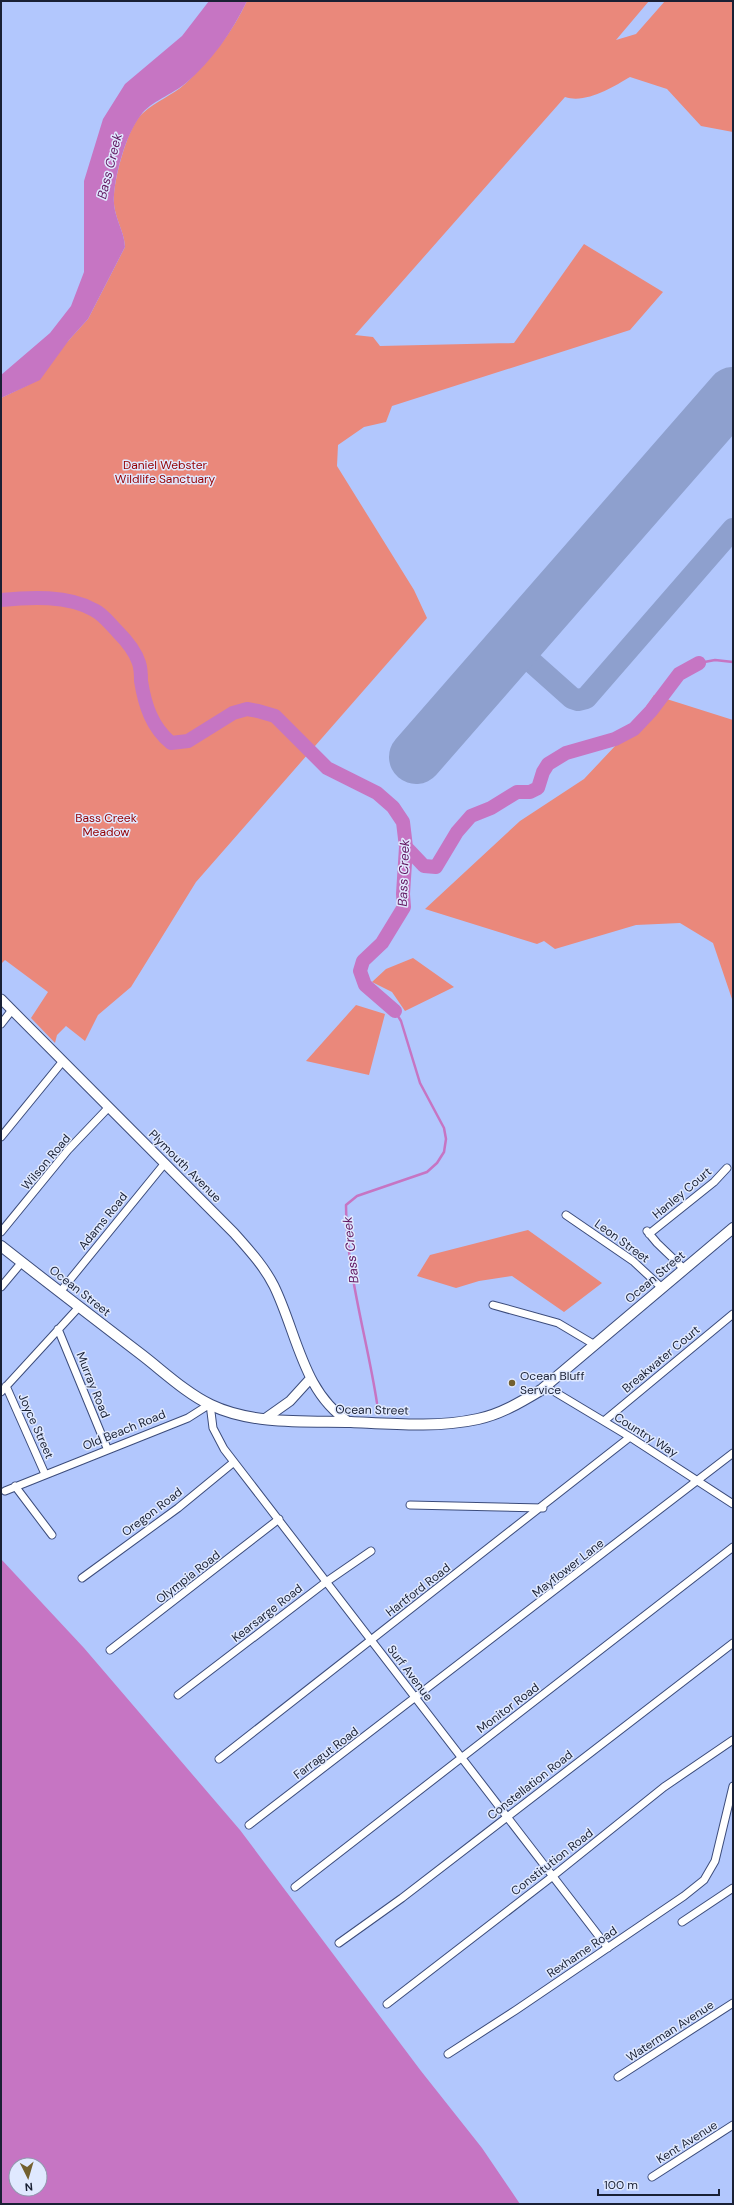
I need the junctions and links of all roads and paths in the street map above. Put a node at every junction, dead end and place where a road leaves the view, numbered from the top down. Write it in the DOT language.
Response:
graph roads {
  1 [pos="1,999"];
  2 [pos="12,1010"];
  3 [pos="1,1024"];
  4 [pos="63,1061"];
  5 [pos="109,1107"];
  6 [pos="1,1138"];
  7 [pos="165,1163"];
  8 [pos="727,1168"];
  9 [pos="566,1215"];
  10 [pos="733,1228"];
  11 [pos="1,1232"];
  12 [pos="1,1246"];
  13 [pos="22,1262"];
  14 [pos="684,1269"];
  15 [pos="1,1287"];
  16 [pos="662,1288"];
  17 [pos="60,1292"];
  18 [pos="493,1305"];
  19 [pos="79,1307"];
  20 [pos="733,1314"];
  21 [pos="58,1329"];
  22 [pos="595,1345"];
  23 [pos="310,1379"];
  24 [pos="545,1386"];
  25 [pos="4,1389"];
  26 [pos="210,1404"];
  27 [pos="266,1418"];
  28 [pos="604,1421"];
  29 [pos="349,1422"];
  30 [pos="630,1438"];
  31 [pos="107,1448"];
  32 [pos="733,1453"];
  33 [pos="234,1462"];
  34 [pos="45,1474"];
  35 [pos="697,1480"];
  36 [pos="15,1486"];
  37 [pos="5,1491"];
  38 [pos="733,1504"];
  39 [pos="410,1505"];
  40 [pos="542,1508"];
  41 [pos="278,1519"];
  42 [pos="52,1535"];
  43 [pos="733,1547"];
  44 [pos="371,1551"];
  45 [pos="82,1578"];
  46 [pos="326,1582"];
  47 [pos="372,1641"];
  48 [pos="733,1643"];
  49 [pos="110,1650"];
  50 [pos="178,1695"];
  51 [pos="415,1698"];
  52 [pos="733,1740"];
  53 [pos="461,1758"];
  54 [pos="219,1759"];
  55 [pos="733,1786"];
  56 [pos="507,1817"];
  57 [pos="249,1825"];
  58 [pos="553,1876"];
  59 [pos="295,1886"];
  60 [pos="733,1888"];
  61 [pos="682,1922"];
  62 [pos="339,1943"];
  63 [pos="608,1948"];
  64 [pos="733,2003"];
  65 [pos="387,2004"];
  66 [pos="448,2054"];
  67 [pos="618,2077"];
  68 [pos="733,2125"];
  69 [pos="652,2177"];
  1 -- 2 [label="street, Plymouth Avenue"];
  2 -- 3 [label="street"];
  2 -- 4 [label="street, Plymouth Avenue"];
  4 -- 5 [label="street, Plymouth Avenue"];
  4 -- 6 [label="street"];
  5 -- 7 [label="street, Plymouth Avenue"];
  5 -- 11 [label="street, Wilson Road"];
  7 -- 17 [label="street, Adams Road"];
  7 -- 23 [label="street, Plymouth Avenue"];
  8 -- 14 [label="street, Hanley Court"];
  9 -- 16 [label="street, Leon Street"];
  10 -- 14 [label="main road, Ocean Street"];
  12 -- 13 [label="main road, Ocean Street"];
  13 -- 15 [label="street"];
  13 -- 17 [label="main road, Ocean Street"];
  14 -- 16 [label="main road, Ocean Street"];
  16 -- 22 [label="main road, Ocean Street"];
  17 -- 19 [label="main road, Ocean Street"];
  18 -- 22 [label="street"];
  19 -- 21 [label="street"];
  19 -- 26 [label="main road, Ocean Street"];
  20 -- 28 [label="street, Breakwater Court"];
  21 -- 25 [label="street"];
  21 -- 31 [label="street, Murray Road"];
  22 -- 24 [label="main road, Ocean Street"];
  23 -- 27 [label="street"];
  23 -- 29 [label="street, Plymouth Avenue"];
  24 -- 28 [label="street, Country Way"];
  24 -- 29 [label="main road, Ocean Street"];
  25 -- 34 [label="street, Joyce Street"];
  26 -- 27 [label="main road, Ocean Street"];
  26 -- 31 [label="street, Old Beach Road"];
  26 -- 33 [label="street, Surf Avenue"];
  27 -- 29 [label="main road, Ocean Street"];
  28 -- 30 [label="street, Country Way"];
  30 -- 35 [label="street, Country Way"];
  30 -- 40 [label="street, Hartford Road"];
  31 -- 34 [label="street, Old Beach Road"];
  32 -- 35 [label="street, Mayflower Lane"];
  33 -- 41 [label="street, Surf Avenue"];
  33 -- 45 [label="street, Oregon Road"];
  34 -- 36 [label="street, Old Beach Road"];
  35 -- 38 [label="street, Country Way"];
  35 -- 51 [label="street, Mayflower Lane"];
  36 -- 37 [label="street, Old Beach Road"];
  36 -- 42 [label="street"];
  39 -- 40 [label="street"];
  40 -- 47 [label="street, Hartford Road"];
  41 -- 46 [label="street, Surf Avenue"];
  41 -- 49 [label="street, Olympia Road"];
  43 -- 53 [label="street, Monitor Road"];
  44 -- 46 [label="street, Kearsarge Road"];
  46 -- 47 [label="street, Surf Avenue"];
  46 -- 50 [label="street, Kearsarge Road"];
  47 -- 51 [label="street, Surf Avenue"];
  47 -- 54 [label="street, Hartford Road"];
  48 -- 56 [label="street, Constellation Road"];
  51 -- 53 [label="street, Surf Avenue"];
  51 -- 57 [label="street, Farragut Road"];
  52 -- 58 [label="street, Constitution Road"];
  53 -- 56 [label="street, Surf Avenue"];
  53 -- 59 [label="street, Monitor Road"];
  55 -- 63 [label="street, Rexhame Road"];
  56 -- 58 [label="street, Surf Avenue"];
  56 -- 62 [label="street, Constellation Road"];
  58 -- 63 [label="street, Surf Avenue"];
  58 -- 65 [label="street, Constitution Road"];
  60 -- 61 [label="street"];
  63 -- 66 [label="street, Rexhame Road"];
  64 -- 67 [label="street, Waterman Avenue"];
  68 -- 69 [label="street, Kent Avenue"];
}
